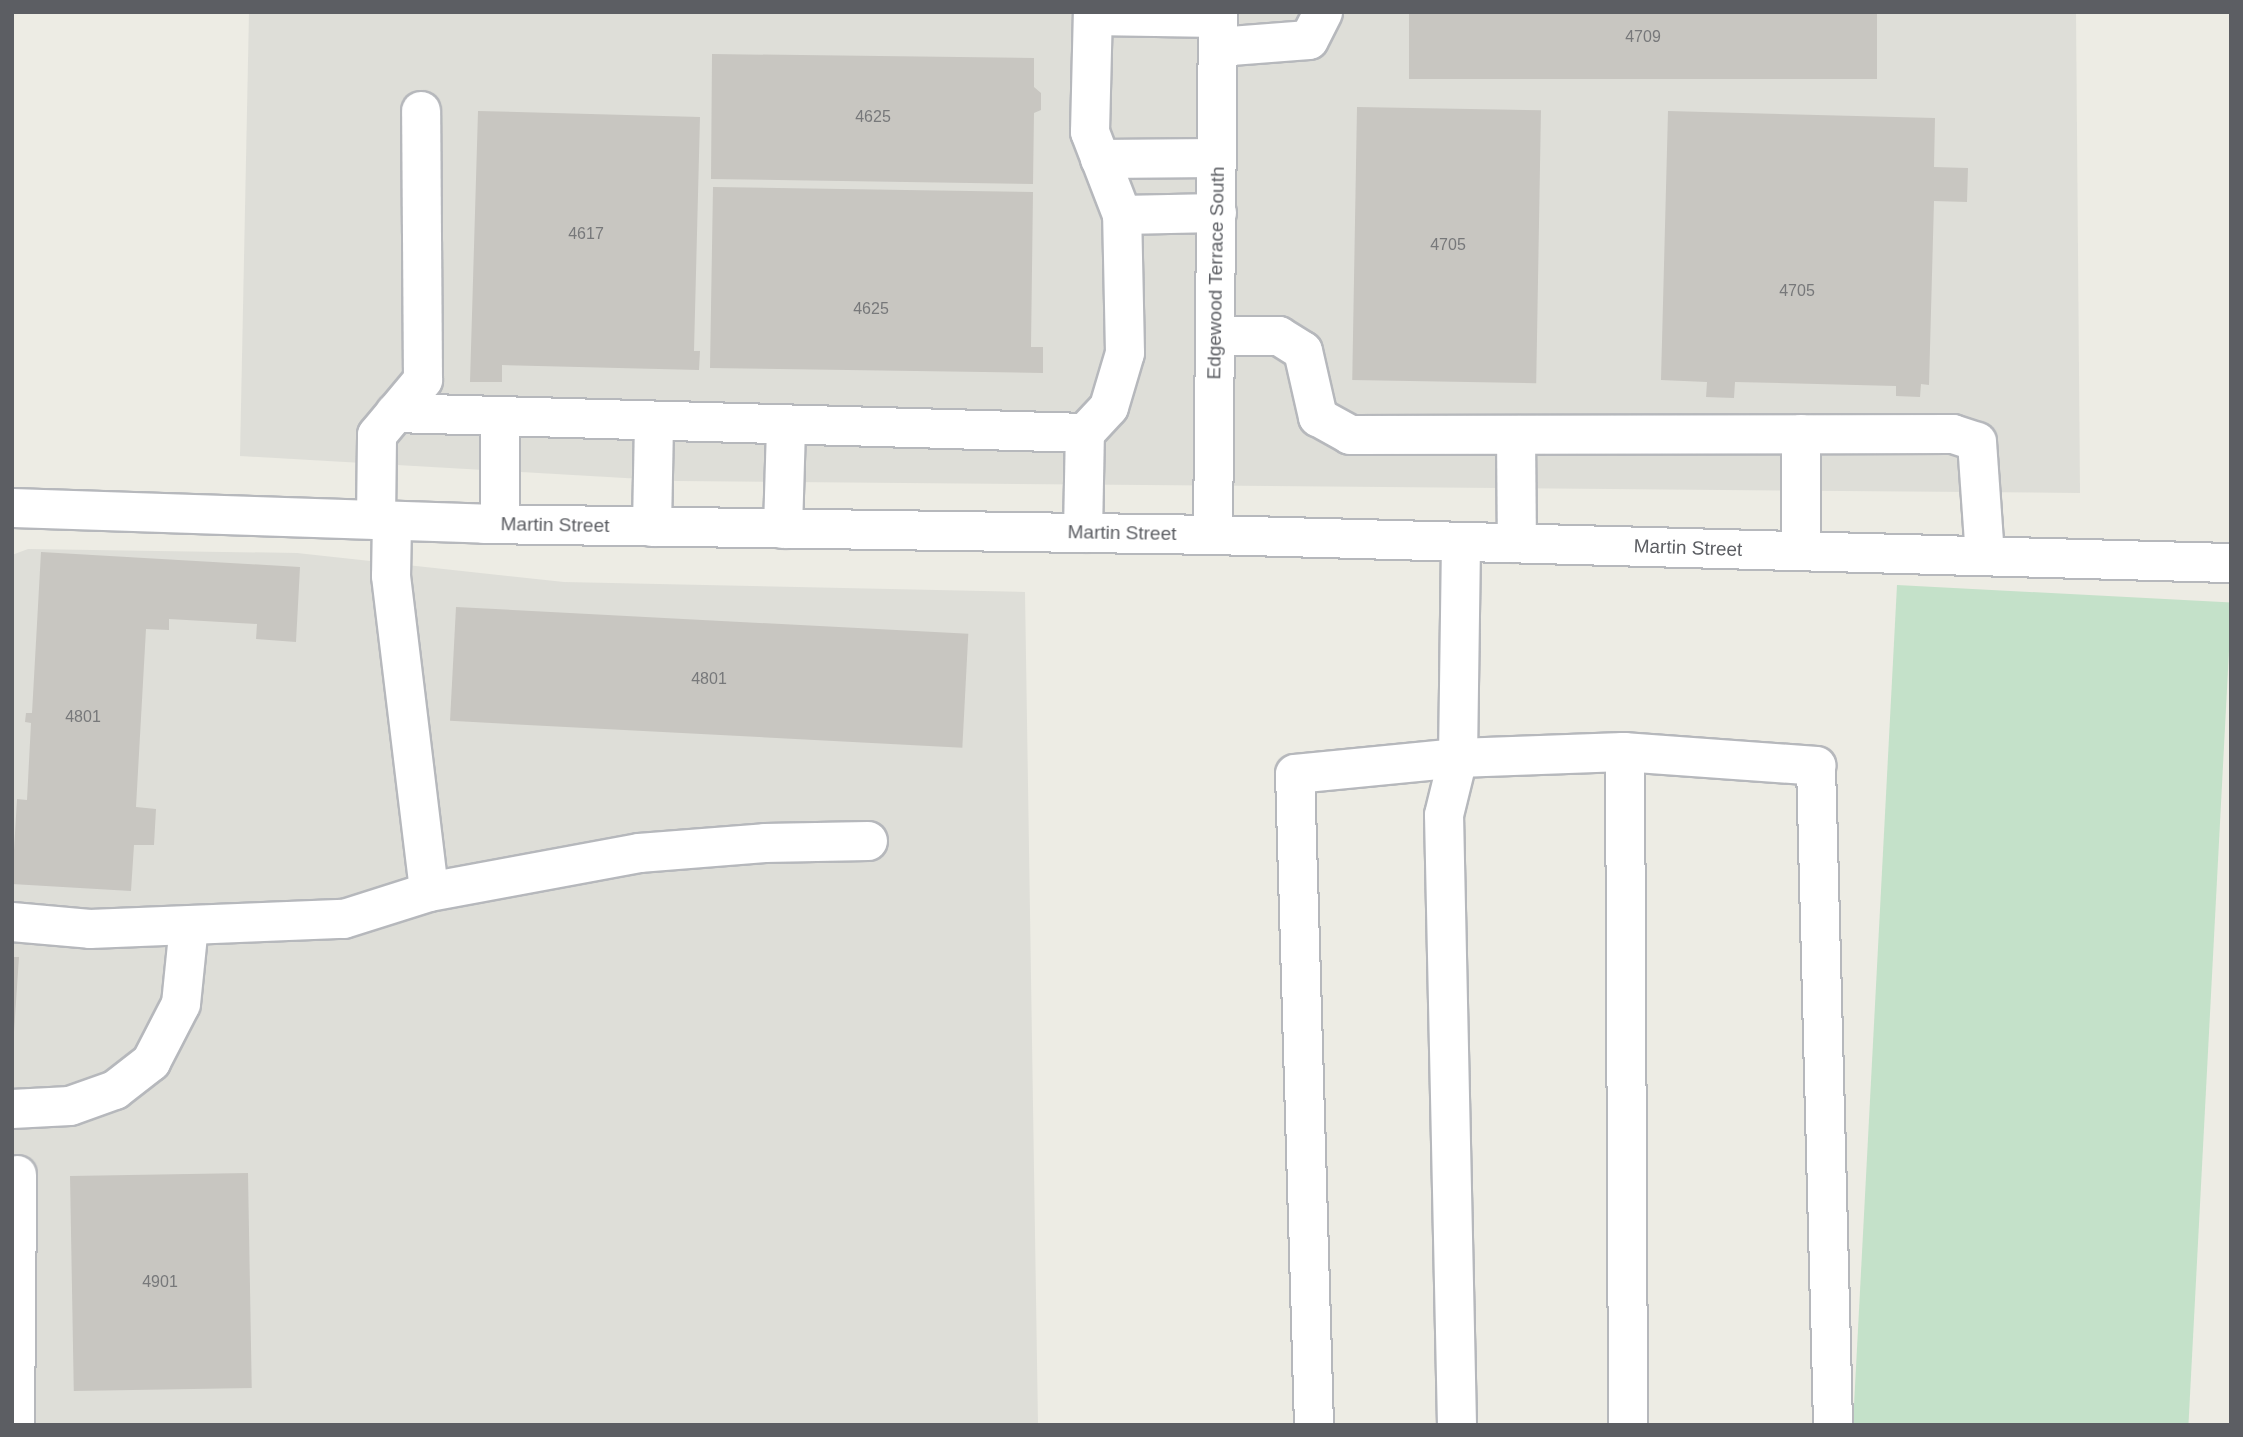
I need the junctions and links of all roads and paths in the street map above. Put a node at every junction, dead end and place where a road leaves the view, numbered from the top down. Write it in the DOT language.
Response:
graph roads {
  1 [pos="1323,12"];
  2 [pos="1093,14"];
  3 [pos="1219,26"];
  4 [pos="421,111"];
  5 [pos="1217,158"];
  6 [pos="1100,159"];
  7 [pos="1217,214"];
  8 [pos="1122,215"];
  9 [pos="1216,336"];
  10 [pos="395,413"];
  11 [pos="500,416"];
  12 [pos="654,421"];
  13 [pos="786,425"];
  14 [pos="1084,433"];
  15 [pos="1516,435"];
  16 [pos="1801,435"];
  17 [pos="12,508"];
  18 [pos="384,521"];
  19 [pos="500,524"];
  20 [pos="652,527"];
  21 [pos="783,529"];
  22 [pos="1083,533"];
  23 [pos="1213,535"];
  24 [pos="1461,542"];
  25 [pos="1517,543"];
  26 [pos="1801,551"];
  27 [pos="1985,556"];
  28 [pos="2231,563"];
  29 [pos="1625,752"];
  30 [pos="1458,758"];
  31 [pos="868,842"];
  32 [pos="429,892"];
  33 [pos="12,922"];
  34 [pos="189,925"];
  35 [pos="12,1109"];
  36 [pos="17,1175"];
  37 [pos="15,1425"];
  38 [pos="1314,1425"];
  39 [pos="1457,1425"];
  40 [pos="1629,1425"];
  41 [pos="1833,1425"];
  1 -- 3 [label="street"];
  2 -- 3 [label="street"];
  2 -- 6 [label="street"];
  3 -- 5 [label="street, Edgewood Terrace South"];
  4 -- 10 [label="street"];
  5 -- 6 [label="street"];
  5 -- 7 [label="street, Edgewood Terrace South"];
  6 -- 8 [label="street"];
  7 -- 8 [label="street"];
  7 -- 9 [label="street, Edgewood Terrace South"];
  8 -- 14 [label="street"];
  9 -- 15 [label="street"];
  9 -- 23 [label="street, Edgewood Terrace South"];
  10 -- 11 [label="street"];
  10 -- 18 [label="street"];
  11 -- 12 [label="street"];
  11 -- 19 [label="street"];
  12 -- 13 [label="street"];
  12 -- 20 [label="street"];
  13 -- 14 [label="street"];
  13 -- 21 [label="street"];
  14 -- 22 [label="street"];
  15 -- 16 [label="street"];
  15 -- 25 [label="street"];
  16 -- 26 [label="street"];
  16 -- 27 [label="street"];
  17 -- 18 [label="street, Martin Street"];
  18 -- 19 [label="street, Martin Street"];
  18 -- 32 [label="street"];
  19 -- 20 [label="street, Martin Street"];
  20 -- 21 [label="street, Martin Street"];
  21 -- 22 [label="street, Martin Street"];
  22 -- 23 [label="street, Martin Street"];
  23 -- 24 [label="street, Martin Street"];
  24 -- 25 [label="street, Martin Street"];
  24 -- 30 [label="street"];
  25 -- 26 [label="street, Martin Street"];
  26 -- 27 [label="street, Martin Street"];
  27 -- 28 [label="street, Martin Street"];
  29 -- 30 [label="street"];
  29 -- 40 [label="street"];
  29 -- 41 [label="street"];
  30 -- 38 [label="street"];
  30 -- 39 [label="street"];
  31 -- 32 [label="street"];
  32 -- 34 [label="street"];
  33 -- 34 [label="street"];
  34 -- 35 [label="street"];
  36 -- 37 [label="street"];
}
